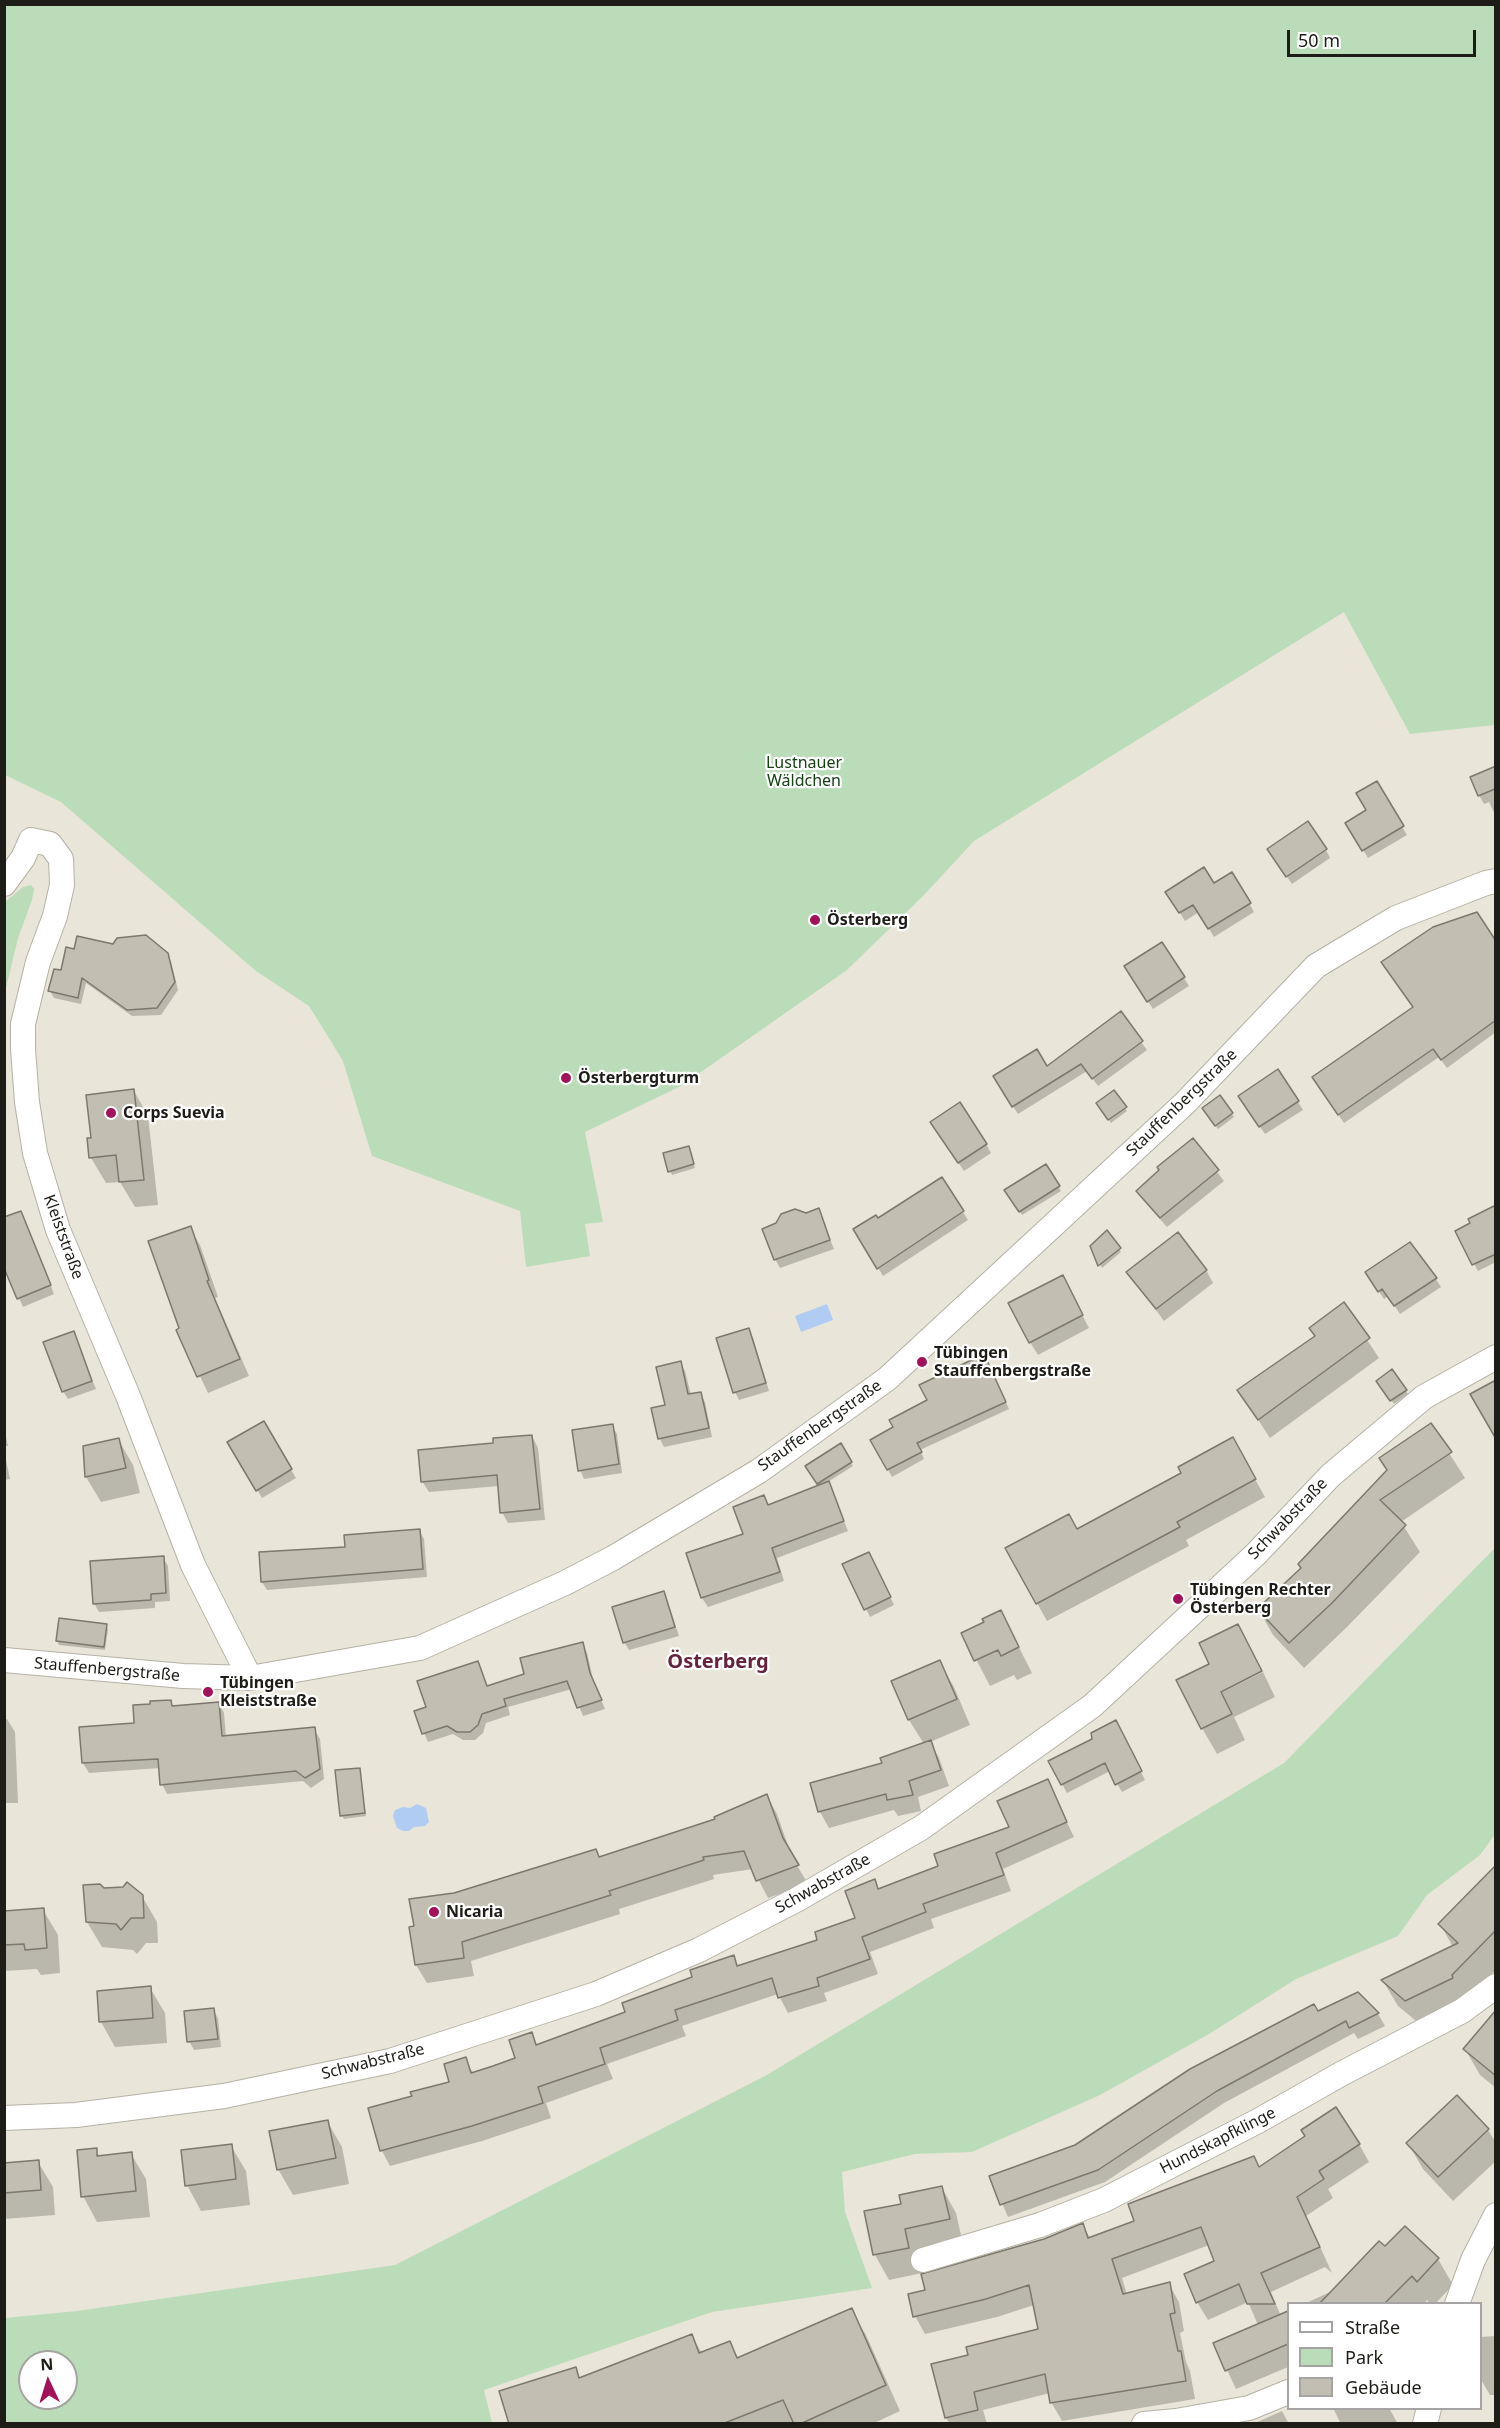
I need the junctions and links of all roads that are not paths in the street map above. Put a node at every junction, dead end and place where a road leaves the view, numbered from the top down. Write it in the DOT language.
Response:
graph roads {
  1 [pos="1496,881"];
  2 [pos="4,884"];
  3 [pos="1496,1357"];
  4 [pos="4,1660"];
  5 [pos="249,1678"];
  6 [pos="1496,1986"];
  7 [pos="4,2118"];
  8 [pos="1496,2215"];
  9 [pos="923,2260"];
  10 [pos="1458,2302"];
  11 [pos="1287,2392"];
  12 [pos="1144,2424"];
  1 -- 5 [label="street, Stauffenbergstraße"];
  2 -- 5 [label="street, Kleiststraße"];
  3 -- 7 [label="street, Schwabstraße"];
  4 -- 5 [label="street, Stauffenbergstraße"];
  6 -- 9 [label="street, Hundskapfklinge"];
  8 -- 10 [label="street"];
  11 -- 12 [label="street"];
}
